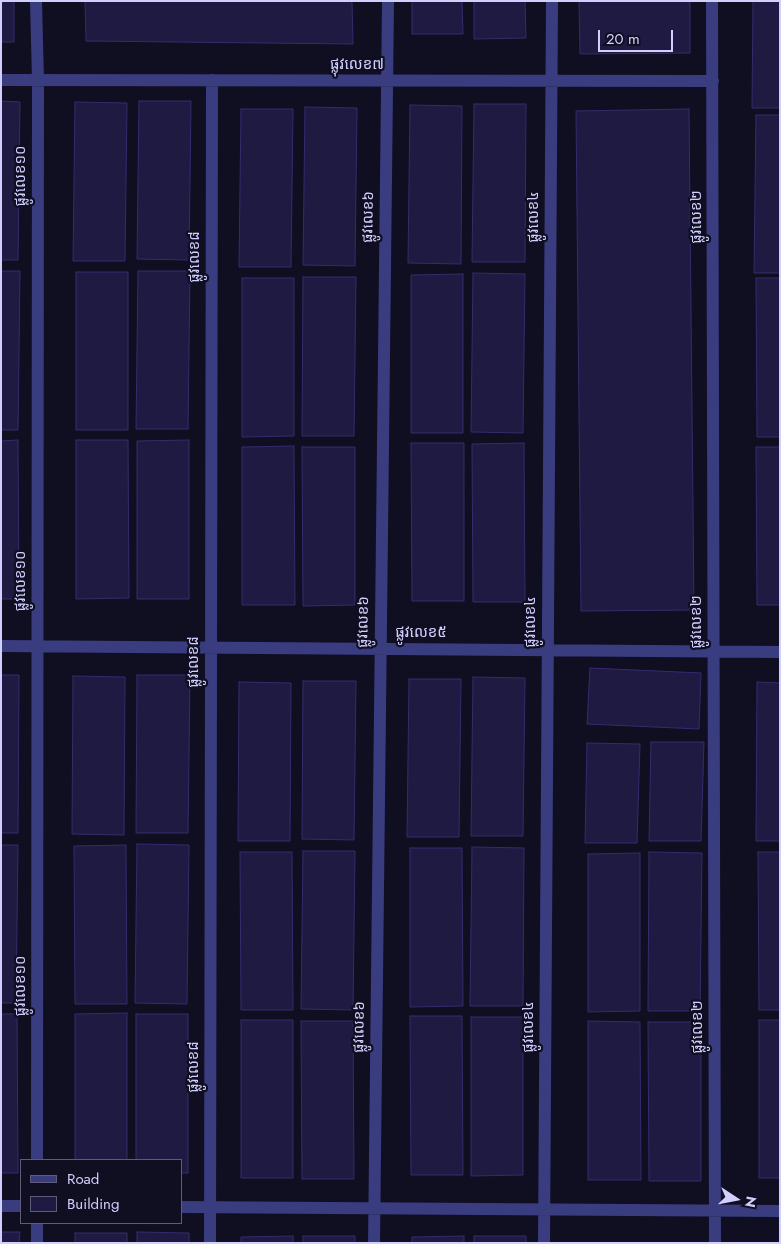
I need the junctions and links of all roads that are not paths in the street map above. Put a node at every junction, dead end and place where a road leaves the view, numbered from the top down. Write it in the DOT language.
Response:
graph roads {
  1 [pos="36,1"];
  2 [pos="388,1"];
  3 [pos="552,1"];
  4 [pos="712,1"];
  5 [pos="1,80"];
  6 [pos="38,80"];
  7 [pos="212,80"];
  8 [pos="387,81"];
  9 [pos="551,81"];
  10 [pos="712,81"];
  11 [pos="1,646"];
  12 [pos="37,646"];
  13 [pos="211,647"];
  14 [pos="380,649"];
  15 [pos="548,650"];
  16 [pos="714,652"];
  17 [pos="780,652"];
  18 [pos="37,1159"];
  19 [pos="1,1206"];
  20 [pos="20,1206"];
  21 [pos="182,1207"];
  22 [pos="210,1207"];
  23 [pos="374,1208"];
  24 [pos="544,1210"];
  25 [pos="715,1210"];
  26 [pos="780,1211"];
  27 [pos="37,1224"];
  28 [pos="37,1243"];
  29 [pos="210,1243"];
  30 [pos="374,1243"];
  31 [pos="544,1243"];
  32 [pos="715,1243"];
  1 -- 6 [label="street, ផ្លូវលេខ១០"];
  2 -- 8 [label="street, ផ្លូវលេខ៦"];
  3 -- 9 [label="street, ផ្លូវលេខ៤"];
  4 -- 10 [label="street, ផ្លូវលេខ២"];
  5 -- 6 [label="street, ផ្លុវលេខ៧"];
  6 -- 7 [label="street, ផ្លុវលេខ៧"];
  6 -- 12 [label="street, ផ្លូវលេខ១០"];
  7 -- 8 [label="street, ផ្លុវលេខ៧"];
  7 -- 13 [label="street, ផ្លូវលេខ៨"];
  8 -- 9 [label="street, ផ្លុវលេខ៧"];
  8 -- 14 [label="street, ផ្លូវលេខ៦"];
  9 -- 10 [label="street, ផ្លុវលេខ៧"];
  9 -- 15 [label="street, ផ្លូវលេខ៤"];
  10 -- 16 [label="street, ផ្លូវលេខ២"];
  11 -- 12 [label="street, ផ្លូវលេខ៥"];
  12 -- 13 [label="street, ផ្លូវលេខ៥"];
  12 -- 18 [label="street, ផ្លូវលេខ១០"];
  13 -- 14 [label="street, ផ្លូវលេខ៥"];
  13 -- 22 [label="street, ផ្លូវលេខ៨"];
  14 -- 15 [label="street, ផ្លូវលេខ៥"];
  14 -- 23 [label="street, ផ្លូវលេខ៦"];
  15 -- 16 [label="street, ផ្លូវលេខ៥"];
  15 -- 24 [label="street, ផ្លូវលេខ៤"];
  16 -- 17 [label="street, ផ្លូវលេខ៥"];
  16 -- 25 [label="street, ផ្លូវលេខ២"];
  19 -- 20 [label="street"];
  21 -- 22 [label="street"];
  22 -- 23 [label="street"];
  22 -- 29 [label="street, ផ្លូវលេខ៨"];
  23 -- 24 [label="street"];
  23 -- 30 [label="street, ផ្លូវលេខ៦"];
  24 -- 25 [label="street"];
  24 -- 31 [label="street, ផ្លូវលេខ៤"];
  25 -- 26 [label="street"];
  25 -- 32 [label="street, ផ្លូវលេខ២"];
  27 -- 28 [label="street"];
}
